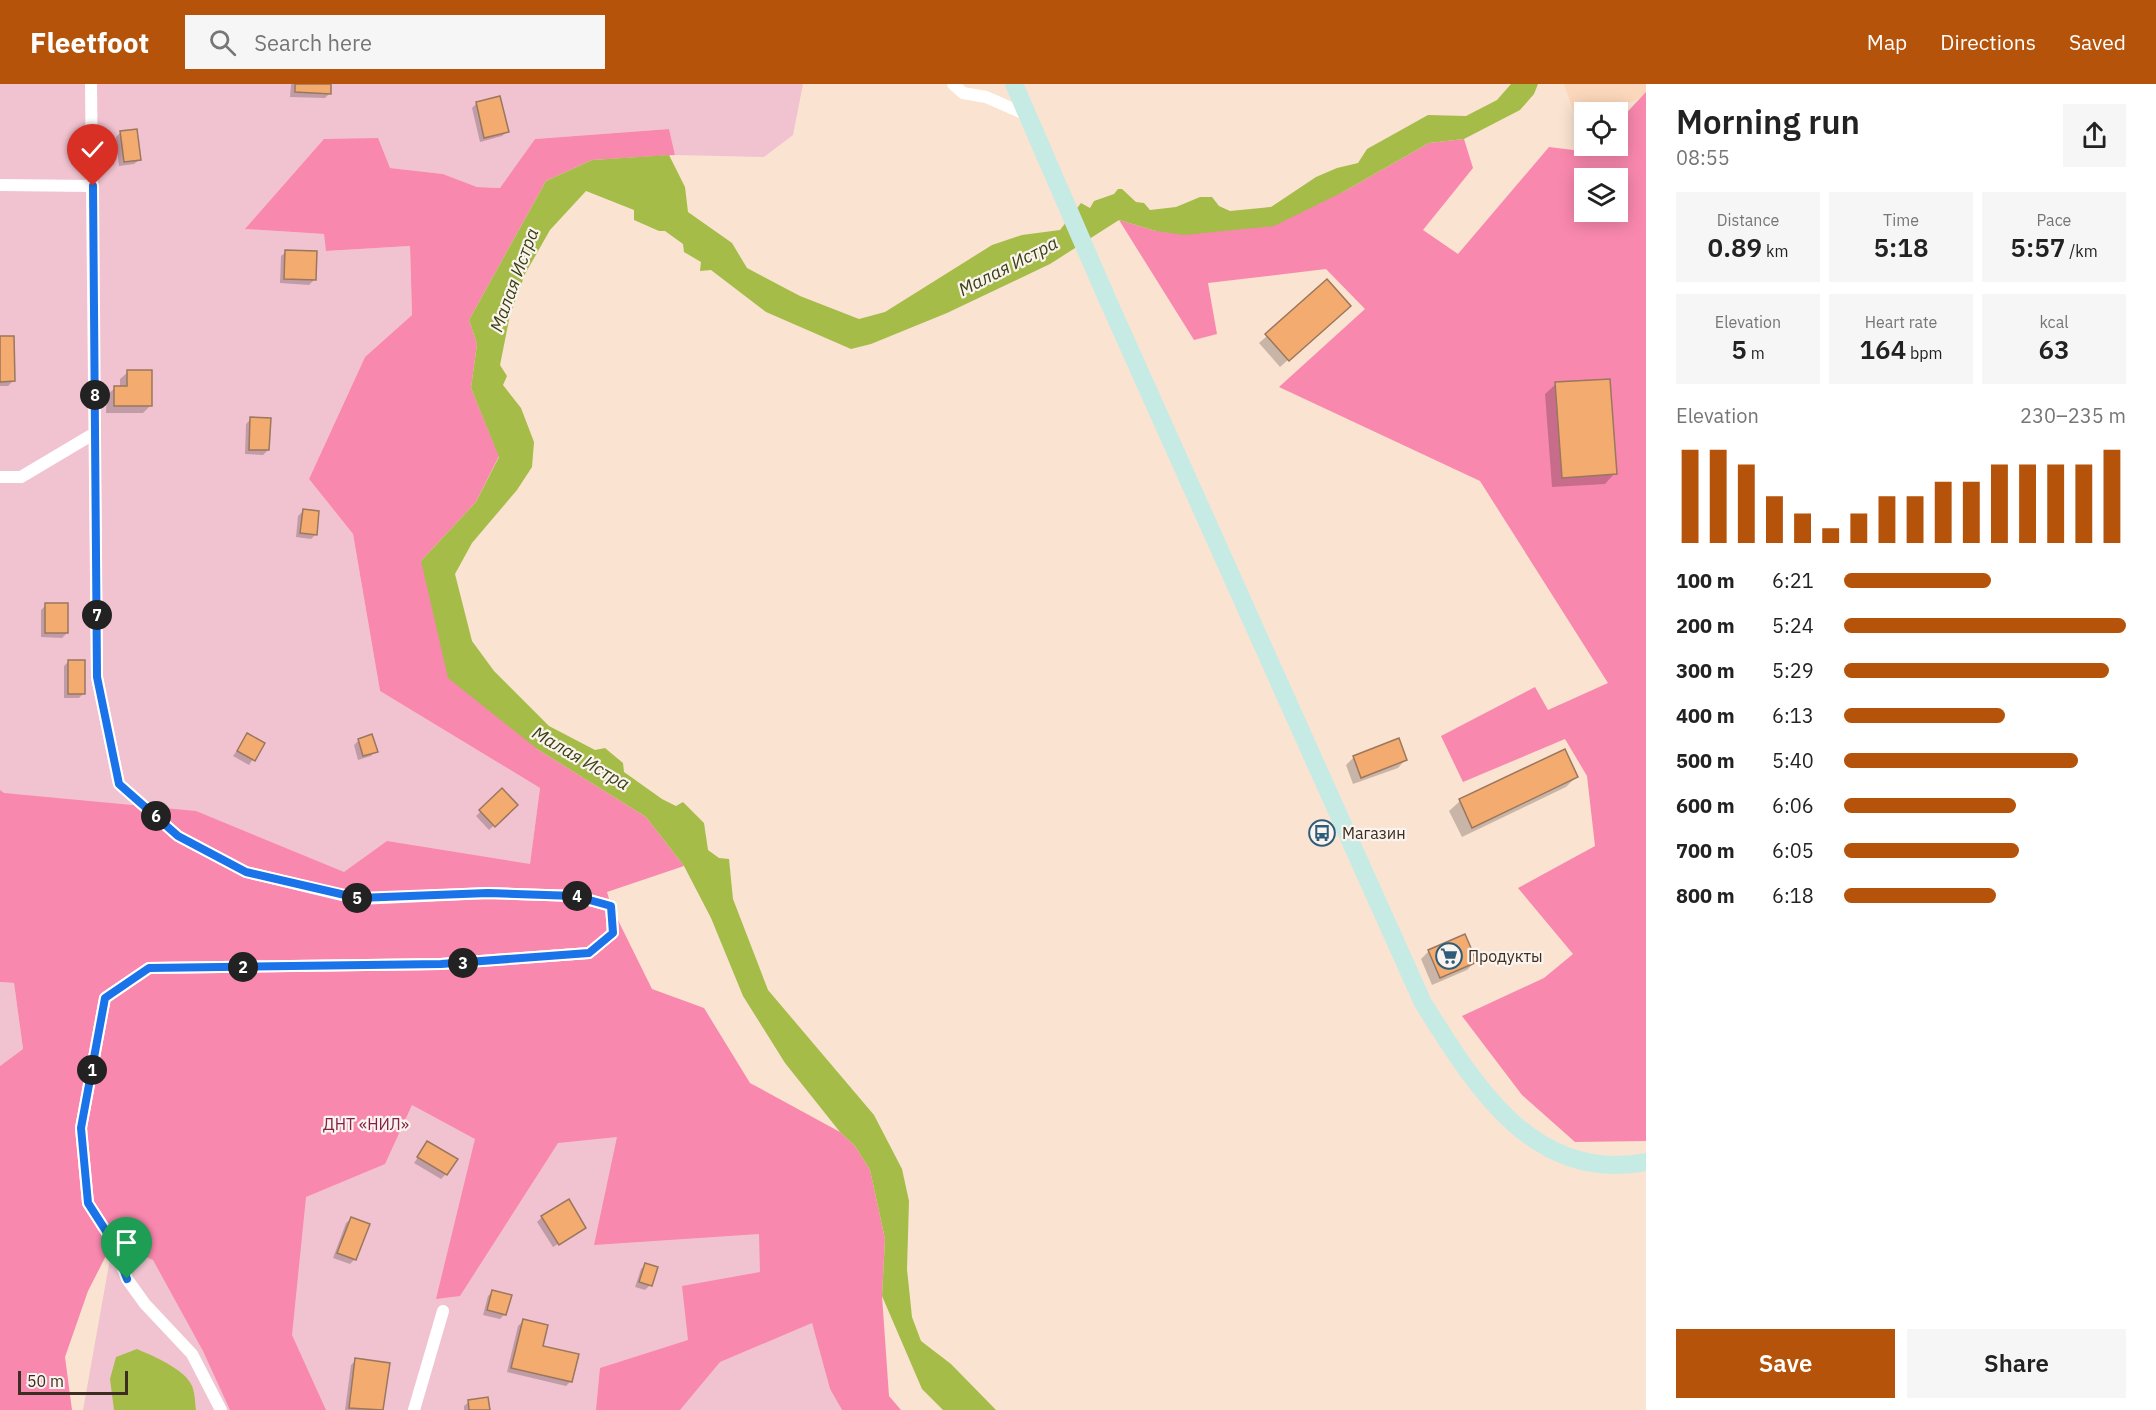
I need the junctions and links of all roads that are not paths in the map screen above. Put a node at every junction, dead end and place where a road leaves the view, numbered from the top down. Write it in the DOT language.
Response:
graph roads {
  1 [pos="91,84"];
  2 [pos="953,84"];
  3 [pos="1014,84"];
  4 [pos="1027,115"];
  5 [pos="0,185"];
  6 [pos="93,186"];
  7 [pos="95,433"];
  8 [pos="0,477"];
  9 [pos="1646,1162"];
  10 [pos="443,1311"];
  11 [pos="221,1410"];
  12 [pos="414,1410"];
  1 -- 6 [label="street"];
  2 -- 4 [label="street"];
  3 -- 4 [label="main road"];
  4 -- 9 [label="main road"];
  5 -- 6 [label="street"];
  6 -- 7 [label="street"];
  7 -- 8 [label="street"];
  7 -- 11 [label="street"];
  10 -- 12 [label="street"];
}
